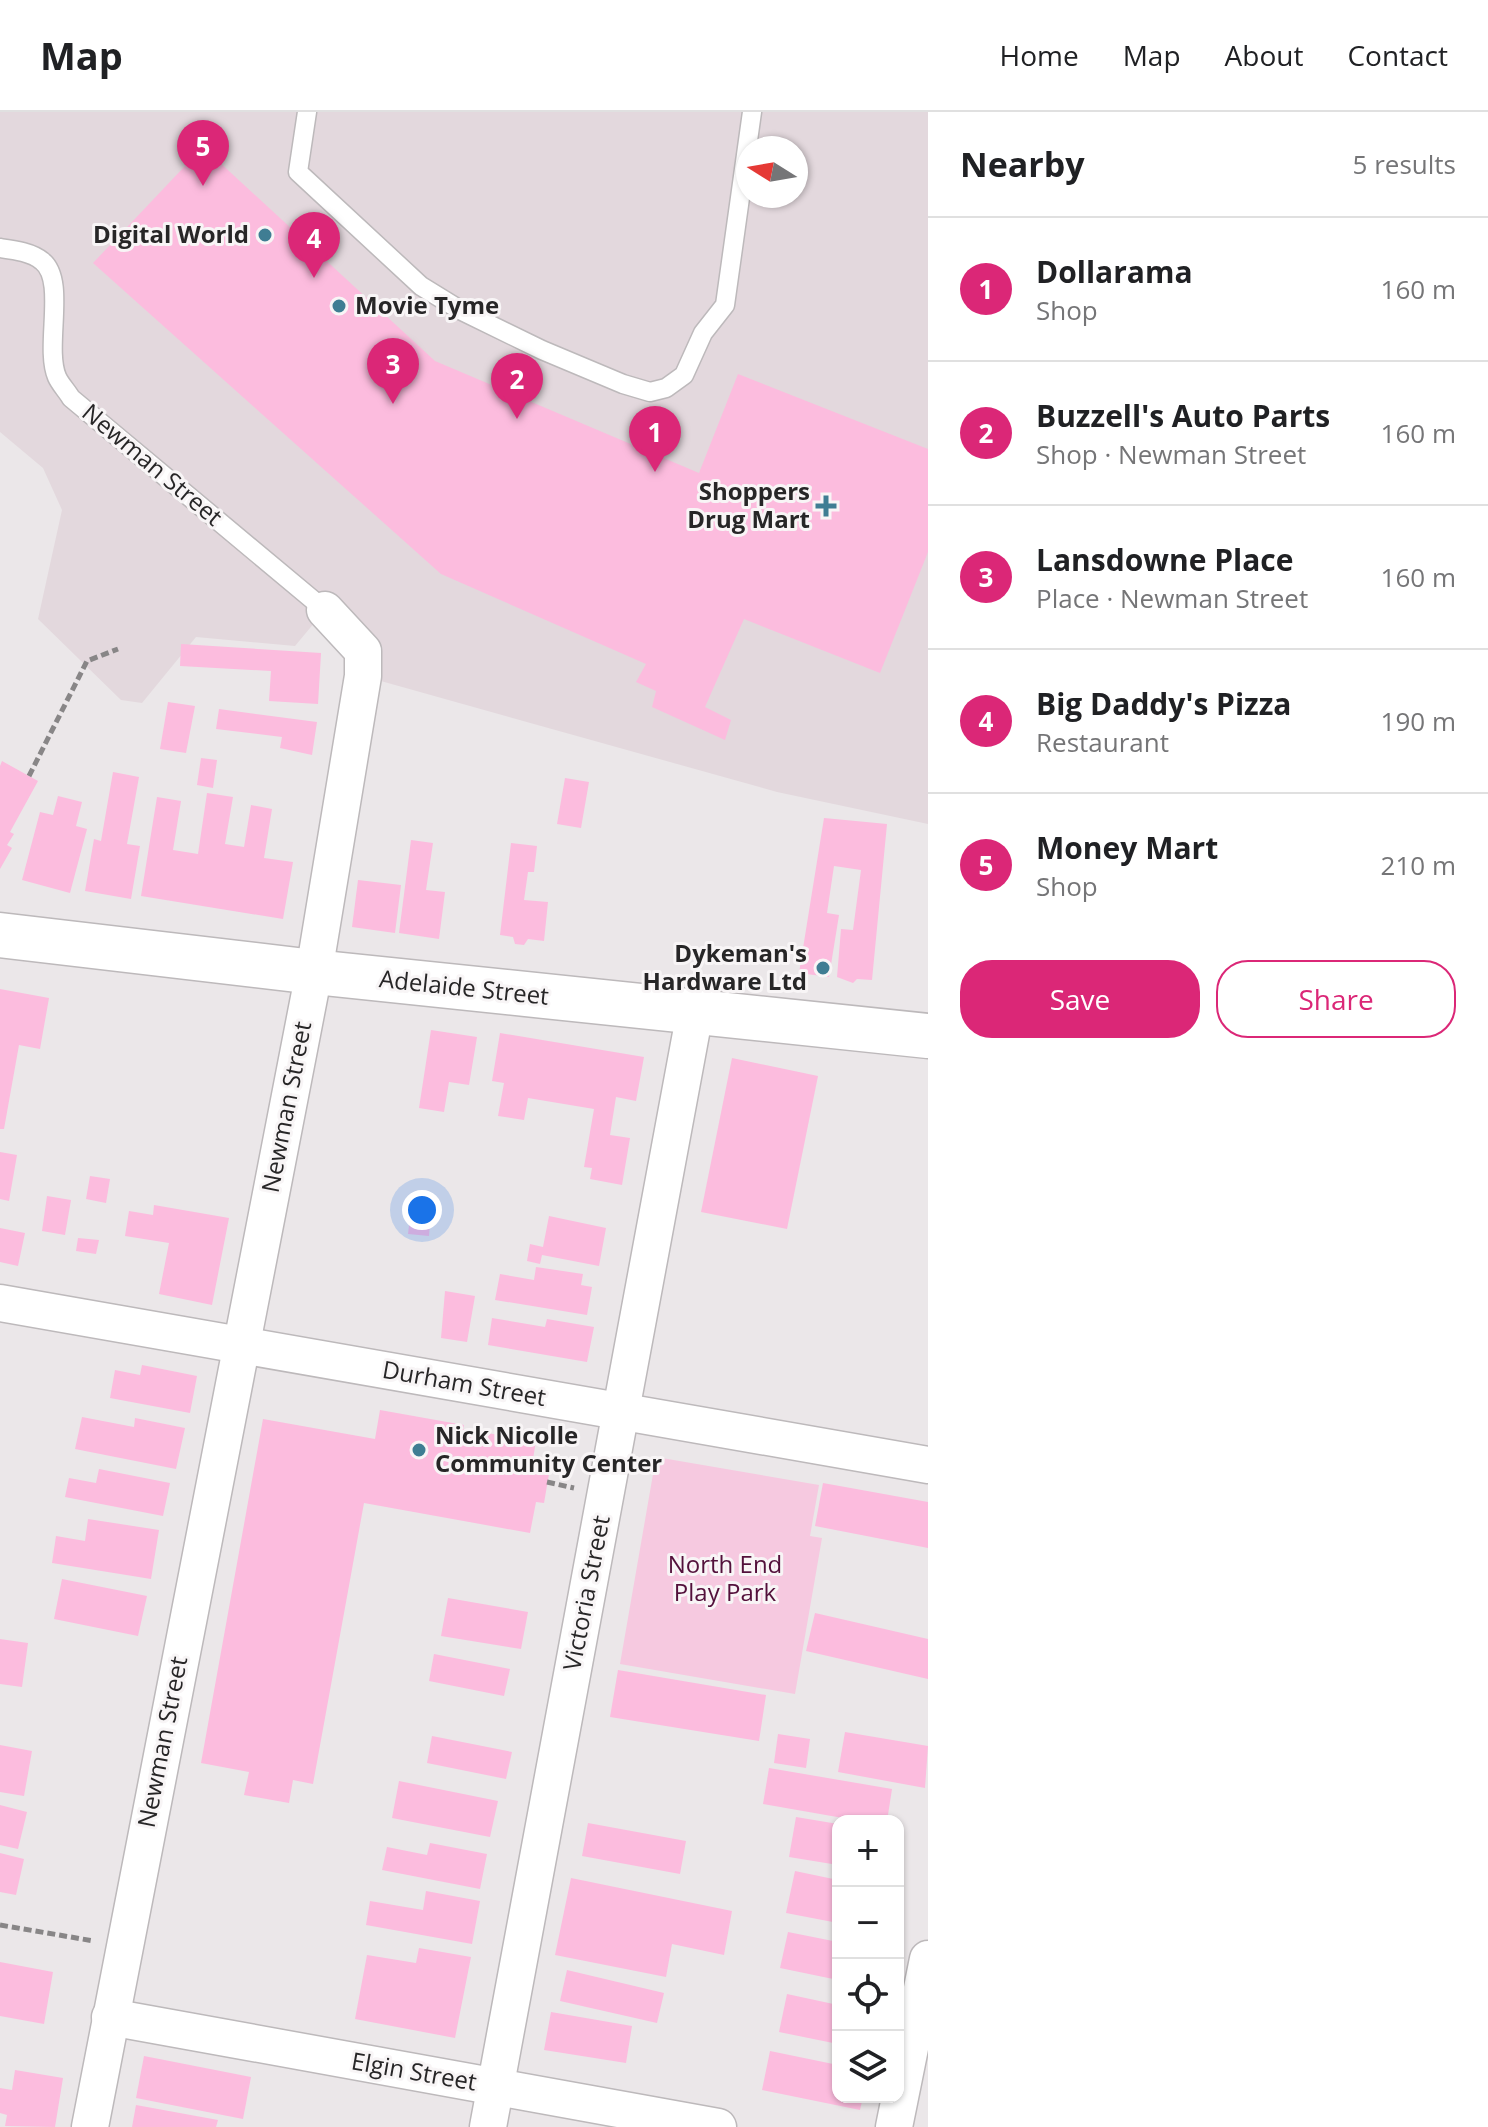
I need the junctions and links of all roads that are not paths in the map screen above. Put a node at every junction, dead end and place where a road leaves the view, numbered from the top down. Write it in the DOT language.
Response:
graph roads {
  1 [pos="307,112"];
  2 [pos="752,112"];
  3 [pos="0,248"];
  4 [pos="325,610"];
  5 [pos="0,935"];
  6 [pos="314,972"];
  7 [pos="695,1012"];
  8 [pos="928,1036"];
  9 [pos="0,1303"];
  10 [pos="240,1345"];
  11 [pos="621,1412"];
  12 [pos="928,1465"];
  13 [pos="928,1959"];
  14 [pos="110,2017"];
  15 [pos="495,2087"];
  16 [pos="90,2127"];
  17 [pos="488,2127"];
  18 [pos="718,2127"];
  19 [pos="894,2127"];
  1 -- 2 [label="lane"];
  3 -- 4 [label="lane, Newman Street"];
  4 -- 6 [label="street, Newman Street"];
  5 -- 6 [label="street, Adelaide Street"];
  6 -- 7 [label="street, Adelaide Street"];
  6 -- 10 [label="street, Newman Street"];
  7 -- 8 [label="street, Adelaide Street"];
  7 -- 11 [label="street, Victoria Street"];
  9 -- 10 [label="street, Durham Street"];
  10 -- 11 [label="street, Durham Street"];
  10 -- 14 [label="street, Newman Street"];
  11 -- 12 [label="street, Durham Street"];
  11 -- 15 [label="street, Victoria Street"];
  13 -- 19 [label="street"];
  14 -- 15 [label="street, Elgin Street"];
  14 -- 16 [label="street, Newman Street"];
  15 -- 17 [label="street, Victoria Street"];
  15 -- 18 [label="street, Elgin Street"];
}
